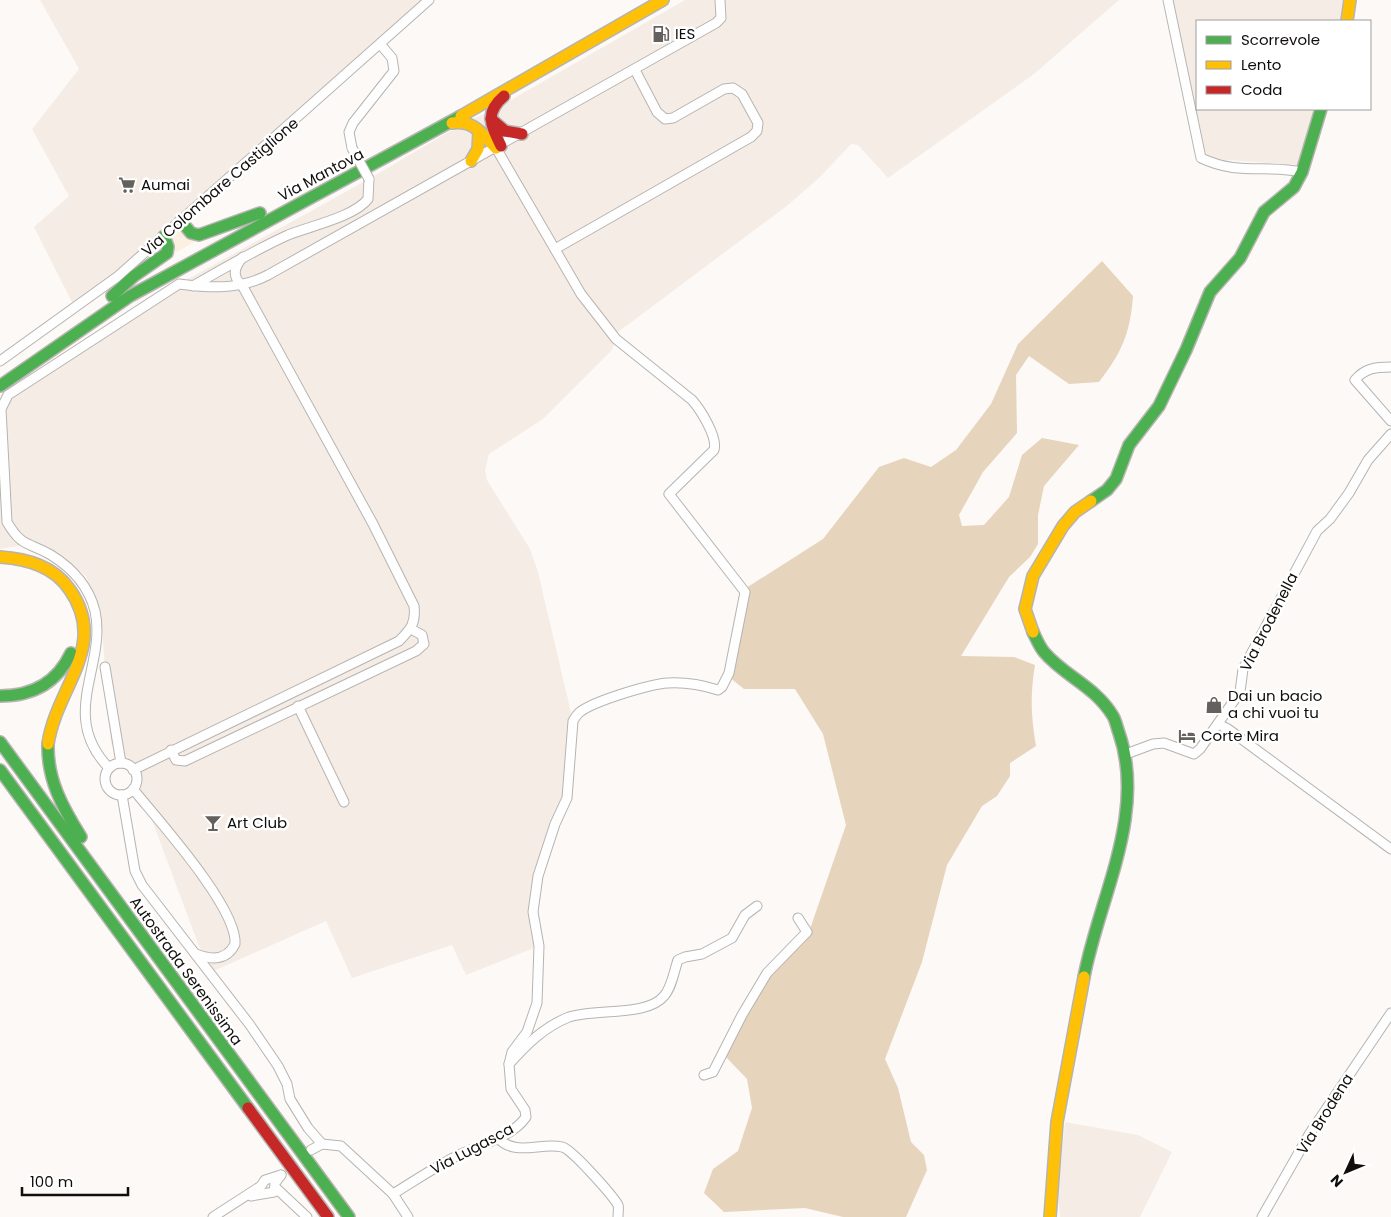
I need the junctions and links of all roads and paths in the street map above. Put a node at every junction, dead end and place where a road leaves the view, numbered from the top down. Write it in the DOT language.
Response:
graph roads {
  1 [pos="430,0"];
  2 [pos="644,0"];
  3 [pos="663,0"];
  4 [pos="720,0"];
  5 [pos="1168,0"];
  6 [pos="1350,0"];
  7 [pos="1347,20"];
  8 [pos="381,45"];
  9 [pos="635,70"];
  10 [pos="522,81"];
  11 [pos="1321,110"];
  12 [pos="491,118"];
  13 [pos="445,125"];
  14 [pos="479,132"];
  15 [pos="522,134"];
  16 [pos="498,147"];
  17 [pos="471,162"];
  18 [pos="1302,172"];
  19 [pos="260,213"];
  20 [pos="181,221"];
  21 [pos="164,236"];
  22 [pos="554,249"];
  23 [pos="243,257"];
  24 [pos="219,271"];
  25 [pos="242,285"];
  26 [pos="193,286"];
  27 [pos="208,288"];
  28 [pos="112,296"];
  29 [pos="0,361"];
  30 [pos="1391,367"];
  31 [pos="0,374"];
  32 [pos="0,386"];
  33 [pos="1391,421"];
  34 [pos="1391,434"];
  35 [pos="0,557"];
  36 [pos="0,570"];
  37 [pos="411,629"];
  38 [pos="106,667"];
  39 [pos="0,696"];
  40 [pos="298,706"];
  41 [pos="1218,724"];
  42 [pos="0,742"];
  43 [pos="171,750"];
  44 [pos="1126,754"];
  45 [pos="121,763"];
  46 [pos="109,768"];
  47 [pos="0,770"];
  48 [pos="133,770"];
  49 [pos="0,787"];
  50 [pos="133,789"];
  51 [pos="122,795"];
  52 [pos="344,802"];
  53 [pos="1391,850"];
  54 [pos="79,878"];
  55 [pos="757,906"];
  56 [pos="798,918"];
  57 [pos="149,947"];
  58 [pos="195,953"];
  59 [pos="1391,1013"];
  60 [pos="509,1064"];
  61 [pos="704,1075"];
  62 [pos="498,1138"];
  63 [pos="322,1144"];
  64 [pos="311,1150"];
  65 [pos="394,1194"];
  66 [pos="213,1217"];
  67 [pos="307,1217"];
  68 [pos="328,1217"];
  69 [pos="349,1217"];
  70 [pos="408,1217"];
  71 [pos="618,1217"];
  72 [pos="1050,1217"];
  73 [pos="1262,1217"];
  1 -- 8 [label="street, Via Colombare Castiglione"];
  2 -- 19 [label="main road, Via Mantova"];
  3 -- 10 [label="main road, Via Mantova"];
  4 -- 9 [label="street"];
  5 -- 18 [label="street"];
  6 -- 7 [label="main road"];
  8 -- 20 [label="street, Via Colombare Castiglione"];
  8 -- 23 [label="street, bridge"];
  9 -- 15 [label="street"];
  9 -- 22 [label="street"];
  10 -- 12 [label="main road"];
  10 -- 13 [label="main road, Via Mantova"];
  11 -- 18 [label="main road"];
  12 -- 15 [label="main road"];
  12 -- 16 [label="main road"];
  13 -- 14 [label="main road"];
  13 -- 32 [label="main road, Via Mantova"];
  14 -- 16 [label="main road"];
  14 -- 17 [label="main road"];
  15 -- 16 [label="street"];
  16 -- 17 [label="street"];
  16 -- 22 [label="street"];
  17 -- 25 [label="street"];
  18 -- 44 [label="main road"];
  19 -- 20 [label="main road"];
  19 -- 28 [label="main road, Via Mantova"];
  20 -- 21 [label="street, Via Colombare Castiglione"];
  21 -- 28 [label="main road"];
  21 -- 29 [label="street, Via Colombare Castiglione"];
  22 -- 60 [label="street"];
  23 -- 24 [label="street"];
  23 -- 25 [label="street"];
  24 -- 26 [label="street"];
  24 -- 27 [label="street"];
  25 -- 27 [label="street"];
  25 -- 37 [label="street"];
  26 -- 27 [label="street"];
  26 -- 46 [label="street"];
  28 -- 31 [label="main road, Via Mantova"];
  30 -- 33 [label="street"];
  34 -- 41 [label="street, Via Brodenella"];
  35 -- 57 [label="main road"];
  36 -- 39 [label="main road"];
  37 -- 40 [label="street"];
  37 -- 43 [label="street"];
  38 -- 45 [label="street"];
  40 -- 43 [label="street"];
  40 -- 52 [label="street"];
  41 -- 44 [label="street, Via Brodenella"];
  41 -- 53 [label="street"];
  42 -- 57 [label="main road, Autostrada Serenissima"];
  43 -- 48 [label="street"];
  44 -- 72 [label="main road"];
  45 -- 46 [label="street"];
  45 -- 48 [label="street"];
  46 -- 51 [label="street"];
  47 -- 54 [label="main road, Autostrada Serenissima"];
  48 -- 50 [label="street"];
  49 -- 54 [label="main road"];
  50 -- 51 [label="street"];
  50 -- 58 [label="street"];
  51 -- 58 [label="street"];
  54 -- 68 [label="main road, Autostrada Serenissima"];
  55 -- 60 [label="street"];
  56 -- 61 [label="street"];
  57 -- 69 [label="main road, Autostrada Serenissima"];
  58 -- 63 [label="street"];
  59 -- 73 [label="street, Via Brodena"];
  60 -- 62 [label="street, Via Lugasca"];
  62 -- 65 [label="street, Via Lugasca"];
  62 -- 71 [label="street"];
  63 -- 64 [label="street"];
  63 -- 65 [label="street"];
  65 -- 70 [label="street"];
  66 -- 67 [label="street"];
}
